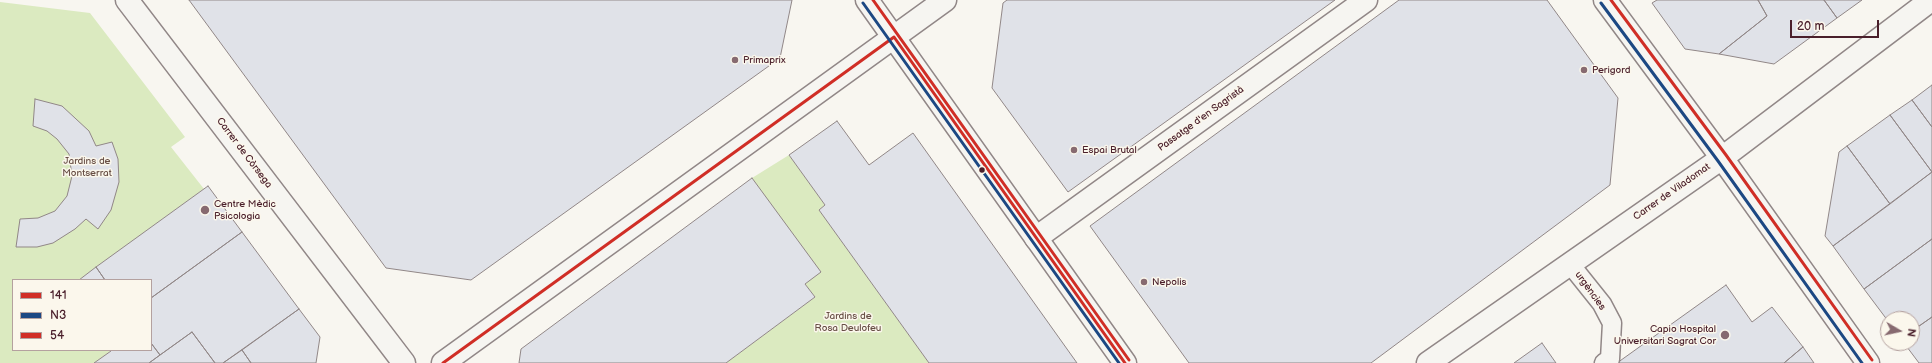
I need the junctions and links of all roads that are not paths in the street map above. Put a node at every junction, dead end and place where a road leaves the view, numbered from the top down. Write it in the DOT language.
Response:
graph roads {
  1 [pos="127,0"];
  2 [pos="867,0"];
  3 [pos="944,0"];
  4 [pos="1366,0"];
  5 [pos="1605,0"];
  6 [pos="1931,0"];
  7 [pos="894,37"];
  8 [pos="1722,158"];
  9 [pos="1036,238"];
  10 [pos="1570,264"];
  11 [pos="404,363"];
  12 [pos="443,363"];
  13 [pos="1125,363"];
  14 [pos="1428,363"];
  15 [pos="1604,363"];
  16 [pos="1868,363"];
  1 -- 11 [label="street, Carrer de Còrsega"];
  2 -- 7 [label="street"];
  3 -- 7 [label="street"];
  4 -- 9 [label="street, Passatge d'en Sagristà"];
  5 -- 8 [label="street"];
  6 -- 8 [label="street, Carrer de Viladomat"];
  7 -- 9 [label="street"];
  7 -- 12 [label="street"];
  8 -- 10 [label="street, Carrer de Viladomat"];
  8 -- 16 [label="street"];
  9 -- 13 [label="street"];
  10 -- 14 [label="street, Carrer de Viladomat"];
  10 -- 15 [label="lane, urgències"];
}
